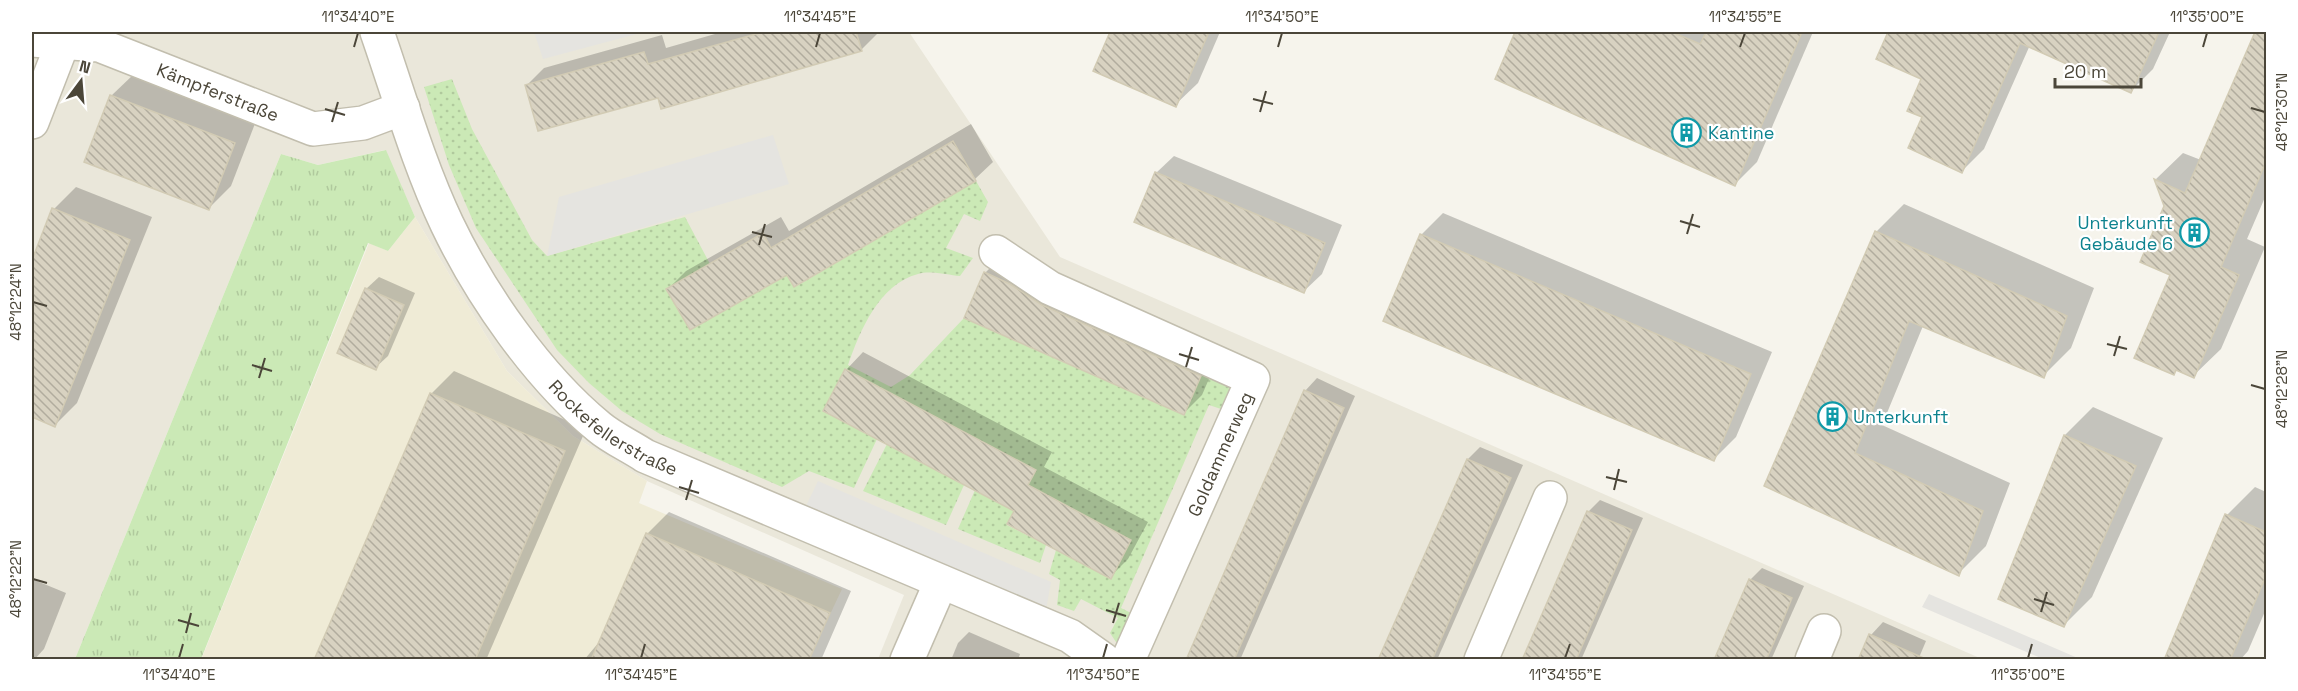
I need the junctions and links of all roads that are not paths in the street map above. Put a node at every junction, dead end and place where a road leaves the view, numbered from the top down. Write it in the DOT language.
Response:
graph roads {
  1 [pos="377,32"];
  2 [pos="47,41"];
  3 [pos="403,108"];
  4 [pos="32,122"];
  5 [pos="996,252"];
  6 [pos="1550,498"];
  7 [pos="941,582"];
  8 [pos="907,660"];
  9 [pos="1104,660"];
  10 [pos="1128,660"];
  11 [pos="1481,660"];
  1 -- 3 [label="street, Rockefellerstraße"];
  2 -- 3 [label="street, Kämpferstraße"];
  2 -- 4 [label="street"];
  3 -- 7 [label="street, Rockefellerstraße"];
  5 -- 10 [label="street, Goldammerweg"];
  6 -- 11 [label="street"];
  7 -- 8 [label="street"];
  7 -- 9 [label="street, Rockefellerstraße"];
}
